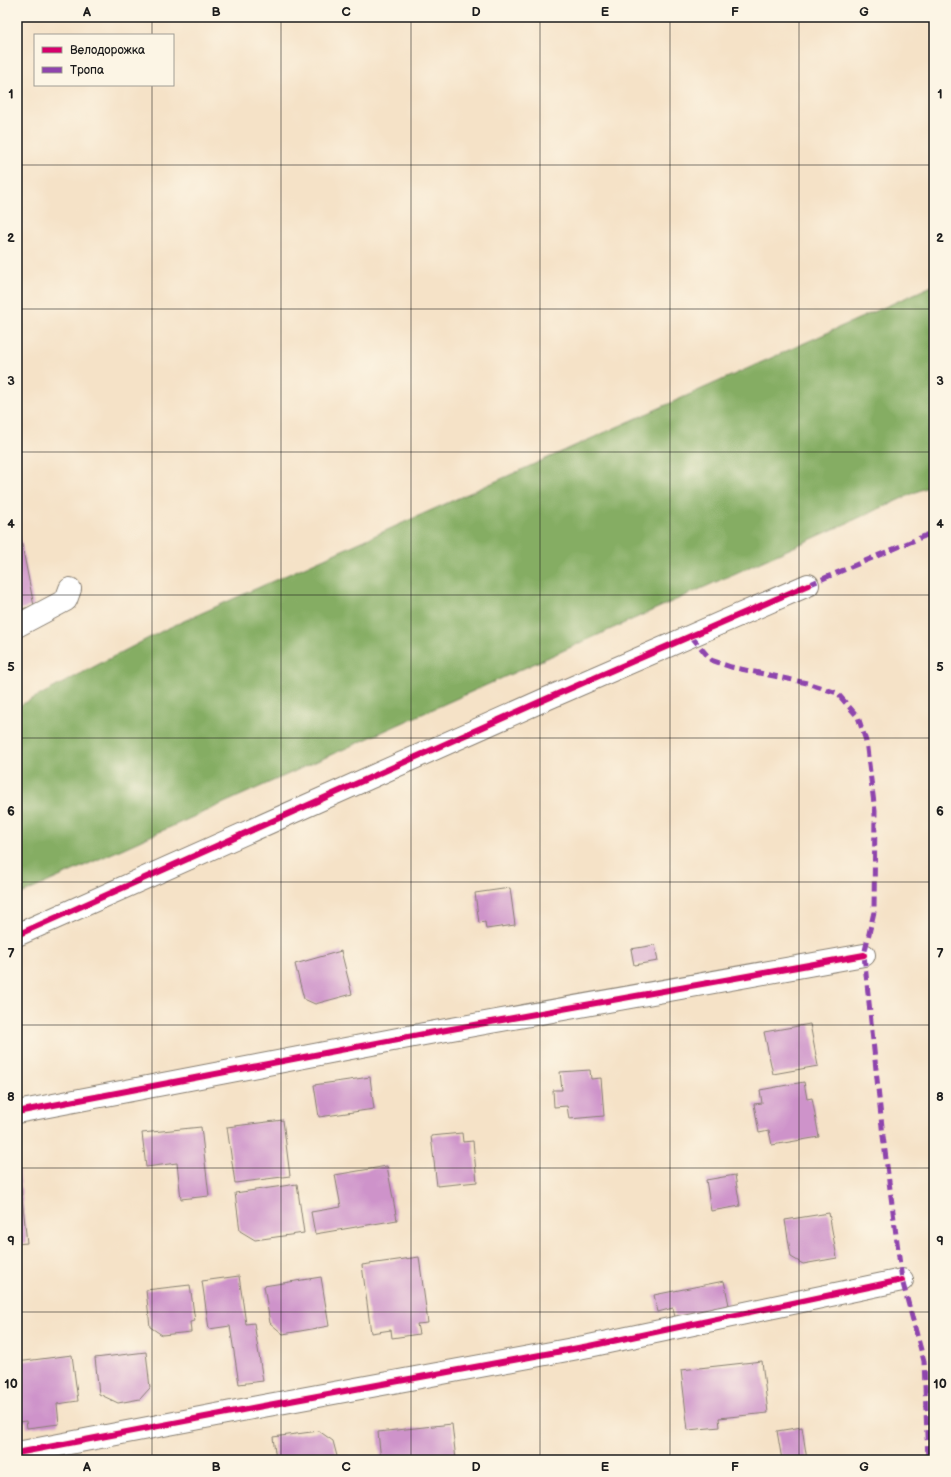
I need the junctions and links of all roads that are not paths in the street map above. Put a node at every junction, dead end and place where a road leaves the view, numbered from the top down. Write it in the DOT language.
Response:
graph roads {
  1 [pos="808,585"];
  2 [pos="70,589"];
  3 [pos="17,626"];
  4 [pos="17,934"];
  5 [pos="864,955"];
  6 [pos="17,1112"];
  7 [pos="902,1280"];
  8 [pos="17,1453"];
  1 -- 4 [label="street"];
  2 -- 3 [label="street"];
  5 -- 6 [label="street"];
  7 -- 8 [label="street"];
}
